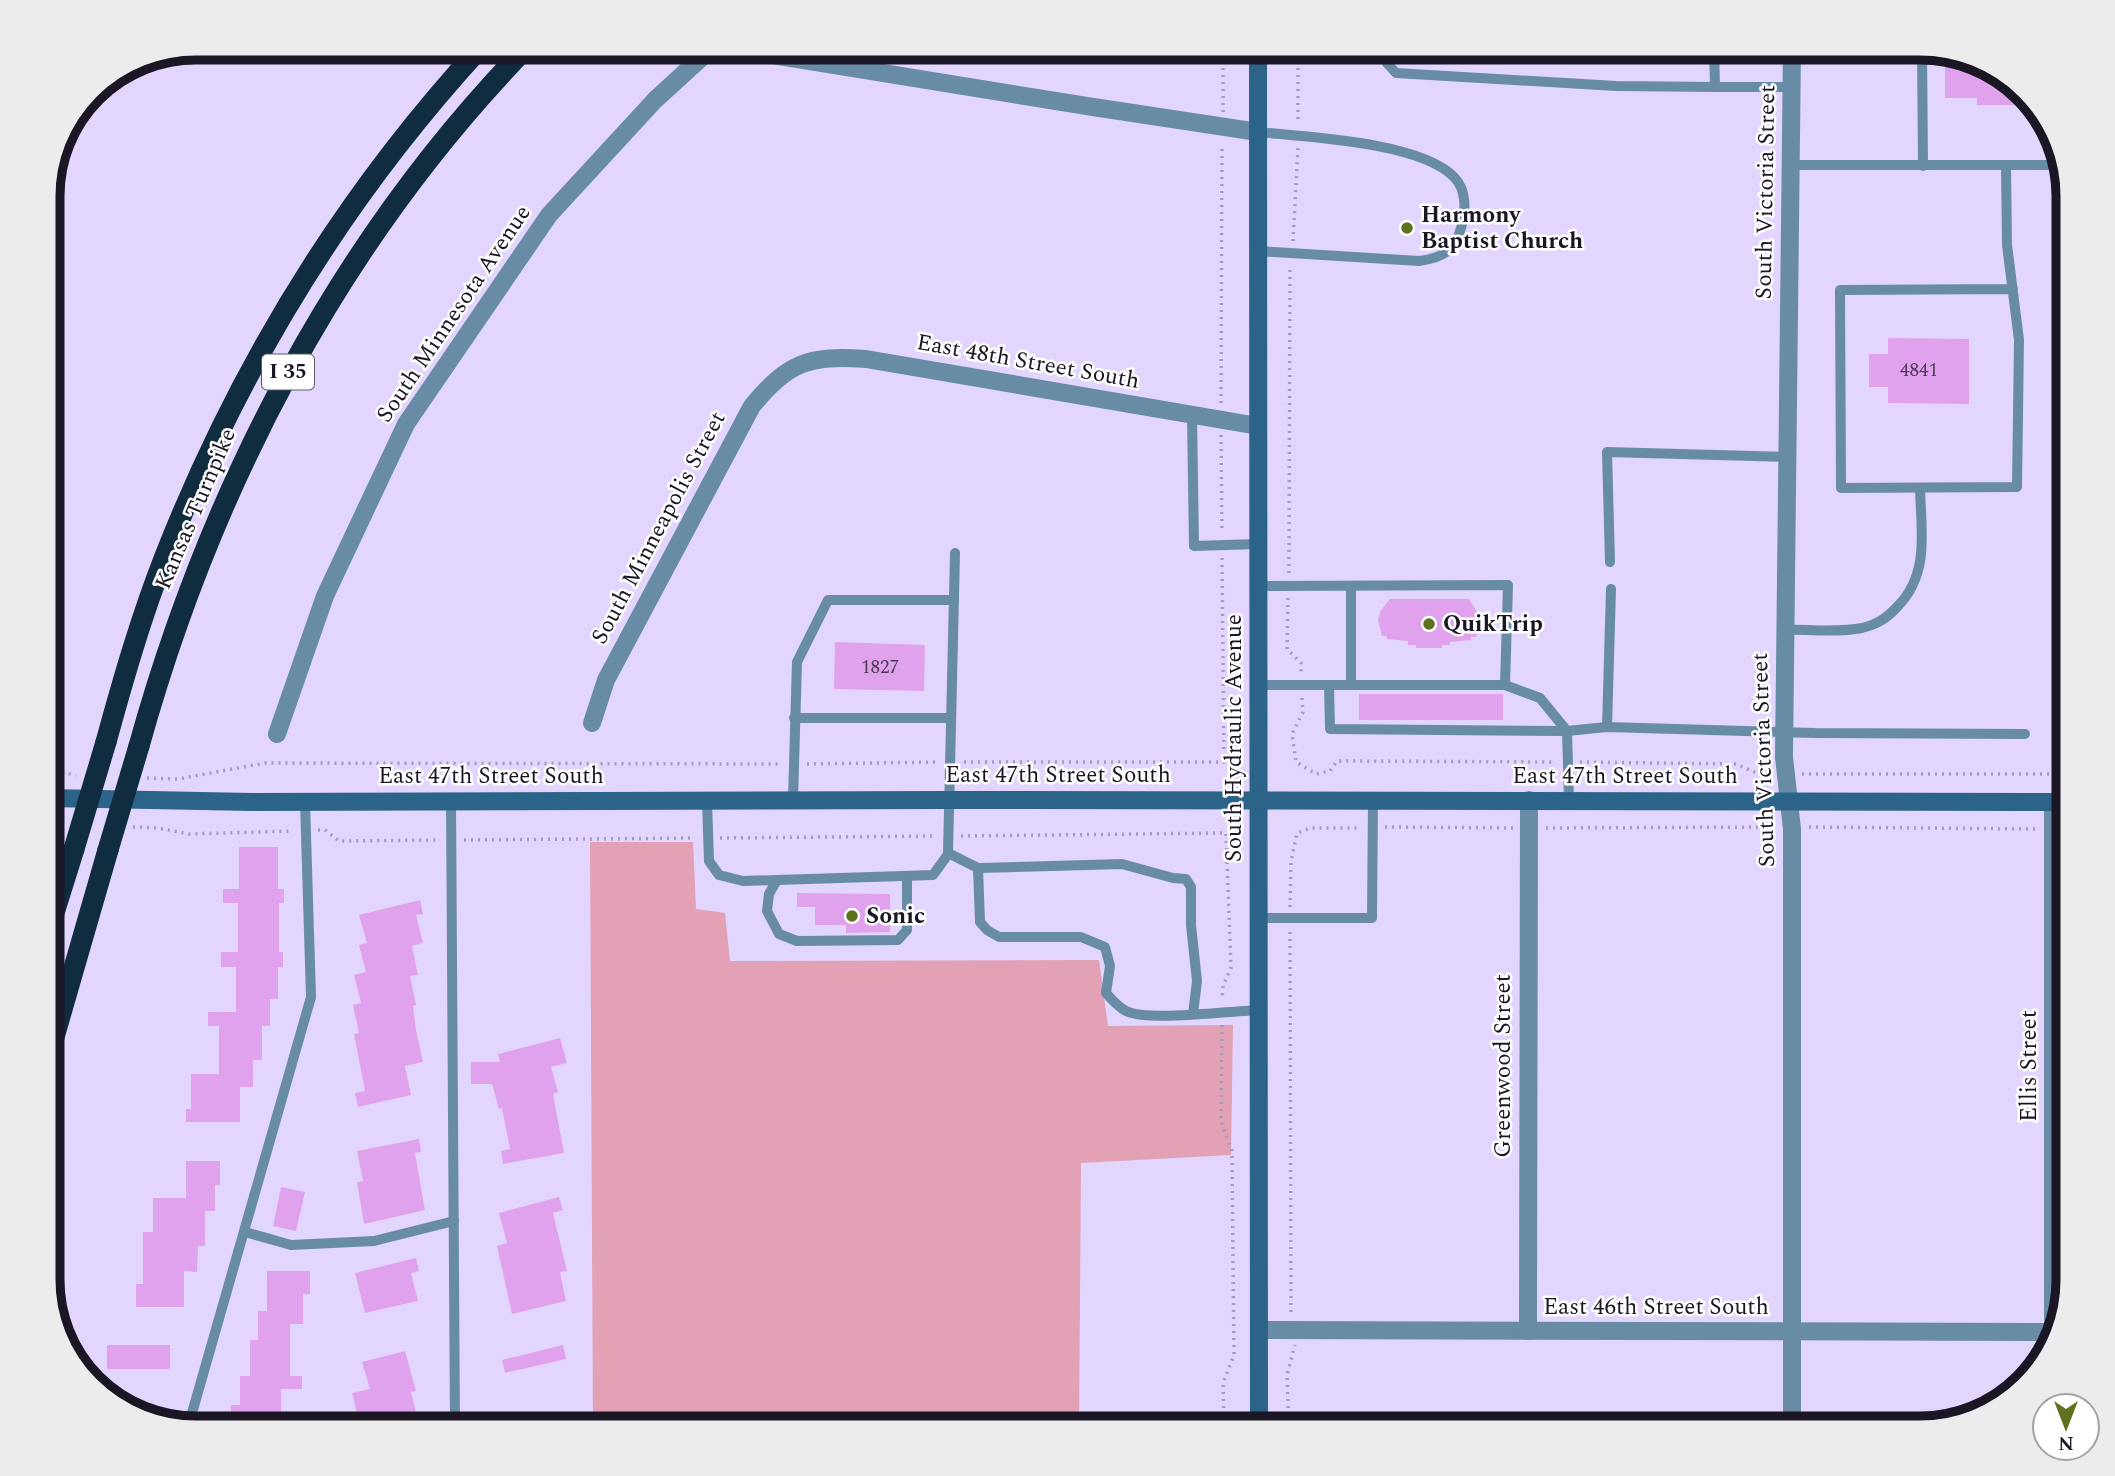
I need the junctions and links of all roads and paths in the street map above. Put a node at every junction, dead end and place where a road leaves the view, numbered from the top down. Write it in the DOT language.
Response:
graph roads {
  1 [pos="470,60"];
  2 [pos="516,60"];
  3 [pos="699,60"];
  4 [pos="805,60"];
  5 [pos="1223,60"];
  6 [pos="1258,60"];
  7 [pos="1298,60"];
  8 [pos="1386,60"];
  9 [pos="1714,60"];
  10 [pos="1792,60"];
  11 [pos="1922,60"];
  12 [pos="1714,86"];
  13 [pos="1791,87"];
  14 [pos="1223,126"];
  15 [pos="1258,131"];
  16 [pos="1298,136"];
  17 [pos="1790,165"];
  18 [pos="2006,165"];
  19 [pos="2052,165"];
  20 [pos="1923,166"];
  21 [pos="1258,251"];
  22 [pos="1291,253"];
  23 [pos="2013,289"];
  24 [pos="790,370"];
  25 [pos="1192,415"];
  26 [pos="1221,420"];
  27 [pos="1258,426"];
  28 [pos="1787,457"];
  29 [pos="1920,488"];
  30 [pos="1258,544"];
  31 [pos="1222,545"];
  32 [pos="955,553"];
  33 [pos="1610,562"];
  34 [pos="1258,586"];
  35 [pos="1288,586"];
  36 [pos="1351,586"];
  37 [pos="1611,589"];
  38 [pos="954,600"];
  39 [pos="1785,629"];
  40 [pos="1258,685"];
  41 [pos="1302,685"];
  42 [pos="1329,685"];
  43 [pos="1351,685"];
  44 [pos="1505,685"];
  45 [pos="794,718"];
  46 [pos="951,718"];
  47 [pos="592,723"];
  48 [pos="1607,727"];
  49 [pos="1567,731"];
  50 [pos="1784,732"];
  51 [pos="277,734"];
  52 [pos="2025,734"];
  53 [pos="950,762"];
  54 [pos="1568,762"];
  55 [pos="793,764"];
  56 [pos="60,772"];
  57 [pos="1786,774"];
  58 [pos="2056,774"];
  59 [pos="78,775"];
  60 [pos="141,778"];
  61 [pos="60,798"];
  62 [pos="793,800"];
  63 [pos="950,800"];
  64 [pos="1259,800"];
  65 [pos="1373,800"];
  66 [pos="1529,800"];
  67 [pos="451,801"];
  68 [pos="707,801"];
  69 [pos="1569,801"];
  70 [pos="305,802"];
  71 [pos="1789,802"];
  72 [pos="2056,802"];
  73 [pos="949,853"];
  74 [pos="978,869"];
  75 [pos="908,877"];
  76 [pos="777,880"];
  77 [pos="60,894"];
  78 [pos="1259,918"];
  79 [pos="1259,1010"];
  80 [pos="1193,1014"];
  81 [pos="60,1016"];
  82 [pos="2056,1133"];
  83 [pos="454,1221"];
  84 [pos="245,1232"];
  85 [pos="2053,1302"];
  86 [pos="1259,1330"];
  87 [pos="1528,1331"];
  88 [pos="2046,1331"];
  89 [pos="1792,1332"];
  90 [pos="191,1417"];
  91 [pos="456,1417"];
  92 [pos="1259,1417"];
  93 [pos="1792,1417"];
  1 -- 77 [label="highway, Kansas Turnpike / I 35, bridge"];
  2 -- 81 [label="highway, Kansas Turnpike / I 35, bridge"];
  3 -- 51 [label="street, South Minnesota Avenue"];
  4 -- 14 [label="street"];
  5 -- 14 [label="path"];
  6 -- 15 [label="main road, South Hydraulic Avenue"];
  7 -- 16 [label="path"];
  8 -- 12 [label="lane"];
  9 -- 12 [label="lane"];
  10 -- 13 [label="street, South Victoria Street"];
  11 -- 20 [label="lane"];
  12 -- 13 [label="lane"];
  13 -- 17 [label="street, South Victoria Street"];
  14 -- 15 [label="street"];
  14 -- 26 [label="path"];
  15 -- 16 [label="lane"];
  15 -- 21 [label="main road, South Hydraulic Avenue"];
  16 -- 22 [label="path"];
  16 -- 22 [label="lane"];
  17 -- 20 [label="lane"];
  17 -- 28 [label="street, South Victoria Street"];
  18 -- 19 [label="lane"];
  18 -- 20 [label="lane"];
  18 -- 23 [label="lane"];
  21 -- 22 [label="lane"];
  21 -- 27 [label="main road, South Hydraulic Avenue"];
  22 -- 35 [label="path"];
  23 -- 29 [label="lane"];
  23 -- 29 [label="lane"];
  24 -- 25 [label="street, East 48th Street South"];
  24 -- 47 [label="street, South Minneapolis Street"];
  25 -- 26 [label="street, East 48th Street South"];
  25 -- 31 [label="lane"];
  26 -- 27 [label="street, East 48th Street South"];
  26 -- 31 [label="path"];
  27 -- 30 [label="main road, South Hydraulic Avenue"];
  28 -- 33 [label="lane"];
  28 -- 39 [label="street, South Victoria Street"];
  29 -- 39 [label="lane"];
  30 -- 31 [label="lane"];
  30 -- 34 [label="main road, South Hydraulic Avenue"];
  31 -- 53 [label="path"];
  32 -- 38 [label="lane"];
  34 -- 35 [label="lane"];
  34 -- 40 [label="main road, South Hydraulic Avenue"];
  35 -- 36 [label="lane"];
  35 -- 41 [label="path"];
  36 -- 43 [label="lane"];
  36 -- 44 [label="lane"];
  37 -- 48 [label="lane"];
  38 -- 45 [label="lane"];
  38 -- 46 [label="lane"];
  39 -- 50 [label="street, South Victoria Street"];
  40 -- 41 [label="lane"];
  40 -- 64 [label="main road, South Hydraulic Avenue"];
  41 -- 42 [label="lane"];
  41 -- 54 [label="path"];
  42 -- 43 [label="lane"];
  42 -- 49 [label="lane"];
  43 -- 44 [label="lane"];
  44 -- 49 [label="lane"];
  45 -- 46 [label="lane"];
  45 -- 55 [label="lane"];
  46 -- 53 [label="lane"];
  48 -- 49 [label="lane"];
  48 -- 50 [label="lane"];
  49 -- 54 [label="lane"];
  50 -- 52 [label="lane"];
  50 -- 57 [label="street, South Victoria Street"];
  53 -- 55 [label="path"];
  53 -- 63 [label="lane"];
  54 -- 57 [label="path"];
  54 -- 69 [label="lane"];
  55 -- 60 [label="path"];
  55 -- 62 [label="lane"];
  56 -- 59 [label="path"];
  57 -- 58 [label="path"];
  57 -- 71 [label="street, South Victoria Street"];
  61 -- 70 [label="main road, East 47th Street South"];
  62 -- 63 [label="main road, East 47th Street South"];
  62 -- 68 [label="main road, East 47th Street South"];
  63 -- 64 [label="main road, East 47th Street South"];
  63 -- 73 [label="lane"];
  64 -- 65 [label="main road, East 47th Street South"];
  64 -- 78 [label="main road, South Hydraulic Avenue"];
  65 -- 66 [label="main road, East 47th Street South"];
  65 -- 78 [label="lane"];
  66 -- 69 [label="main road, East 47th Street South"];
  66 -- 87 [label="street, Greenwood Street"];
  67 -- 68 [label="main road, East 47th Street South"];
  67 -- 70 [label="main road, East 47th Street South"];
  67 -- 83 [label="lane"];
  68 -- 76 [label="lane"];
  69 -- 71 [label="main road, East 47th Street South"];
  70 -- 84 [label="lane"];
  71 -- 72 [label="main road, East 47th Street South"];
  71 -- 89 [label="street, South Victoria Street"];
  73 -- 74 [label="lane"];
  73 -- 75 [label="lane"];
  74 -- 80 [label="lane"];
  74 -- 80 [label="lane"];
  75 -- 76 [label="lane"];
  75 -- 76 [label="lane"];
  78 -- 79 [label="main road, South Hydraulic Avenue"];
  79 -- 80 [label="lane"];
  79 -- 86 [label="main road, South Hydraulic Avenue"];
  82 -- 85 [label="street, Ellis Street"];
  83 -- 84 [label="lane"];
  83 -- 91 [label="lane"];
  84 -- 90 [label="lane"];
  86 -- 87 [label="street, East 46th Street South"];
  86 -- 92 [label="main road, South Hydraulic Avenue"];
  87 -- 89 [label="street, East 46th Street South"];
  88 -- 89 [label="street, East 46th Street South"];
  89 -- 93 [label="street, South Victoria Street"];
}
